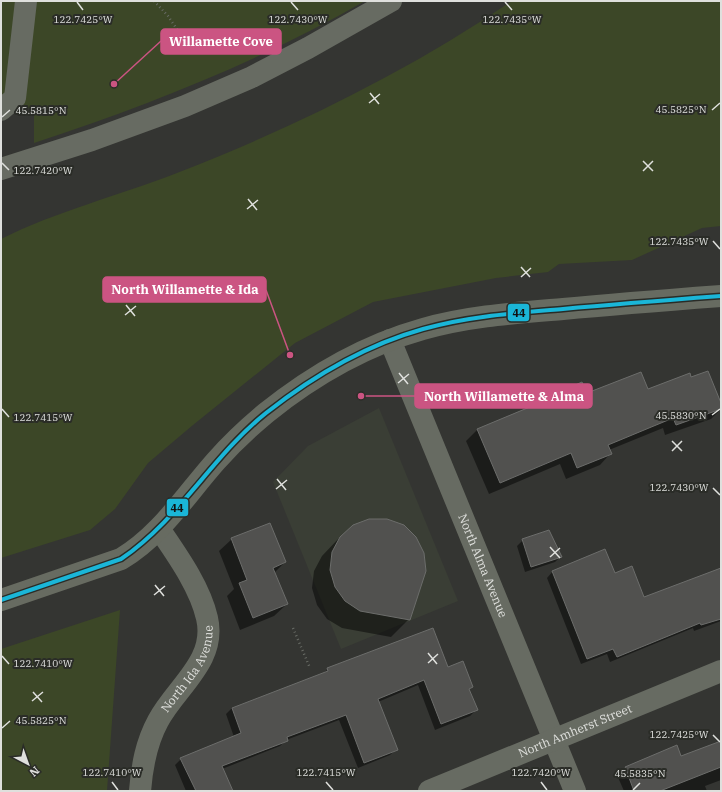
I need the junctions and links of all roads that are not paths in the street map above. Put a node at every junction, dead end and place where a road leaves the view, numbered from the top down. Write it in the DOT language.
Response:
graph roads {
  1 [pos="26,1"];
  2 [pos="391,1"];
  3 [pos="1,110"];
  4 [pos="1,169"];
  5 [pos="721,296"];
  6 [pos="390,340"];
  7 [pos="160,530"];
  8 [pos="1,600"];
  9 [pos="721,671"];
  10 [pos="553,740"];
  11 [pos="140,791"];
  12 [pos="430,791"];
  13 [pos="575,791"];
  1 -- 3 [label="street"];
  2 -- 4 [label="street"];
  5 -- 6 [label="main road"];
  6 -- 7 [label="main road"];
  6 -- 10 [label="street, North Alma Avenue"];
  7 -- 8 [label="main road"];
  7 -- 11 [label="street, North Ida Avenue"];
  9 -- 10 [label="street, North Amherst Street"];
  10 -- 12 [label="street, North Amherst Street"];
  10 -- 13 [label="street, North Alma Avenue"];
}
